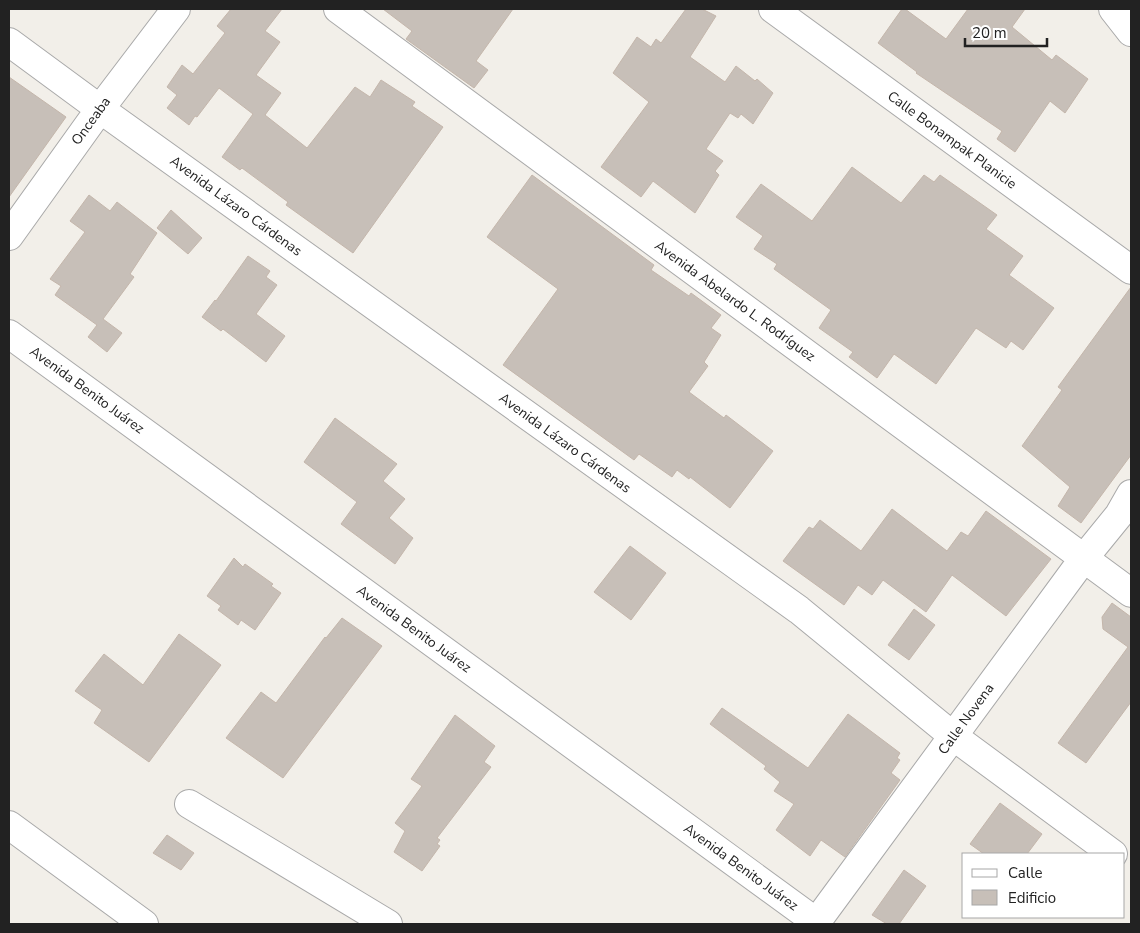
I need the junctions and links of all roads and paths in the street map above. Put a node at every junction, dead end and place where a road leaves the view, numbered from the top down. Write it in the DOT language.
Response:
graph roads {
  1 [pos="176,9"];
  2 [pos="338,9"];
  3 [pos="773,9"];
  4 [pos="1113,9"];
  5 [pos="1131,32"];
  6 [pos="9,42"];
  7 [pos="100,109"];
  8 [pos="9,236"];
  9 [pos="1131,270"];
  10 [pos="9,334"];
  11 [pos="1127,511"];
  12 [pos="1084,558"];
  13 [pos="1131,593"];
  14 [pos="953,736"];
  15 [pos="189,804"];
  16 [pos="9,825"];
  17 [pos="1112,853"];
  18 [pos="144,924"];
  19 [pos="388,924"];
  20 [pos="817,924"];
  1 -- 7 [label="street, Onceaba"];
  2 -- 12 [label="street, Avenida Abelardo L. Rodríguez"];
  3 -- 9 [label="street, Calle Bonampak Planicie"];
  4 -- 5 [label="street"];
  6 -- 7 [label="street, Avenida Lázaro Cárdenas"];
  7 -- 8 [label="street, Onceaba"];
  7 -- 14 [label="street, Avenida Lázaro Cárdenas"];
  10 -- 20 [label="street, Avenida Benito Juárez"];
  11 -- 12 [label="street, Calle Novena"];
  12 -- 13 [label="street, Avenida Abelardo L. Rodríguez"];
  12 -- 14 [label="street, Calle Novena"];
  14 -- 17 [label="street, Avenida Lázaro Cárdenas"];
  14 -- 20 [label="street, Calle Novena"];
  15 -- 19 [label="street"];
  16 -- 18 [label="street"];
}
